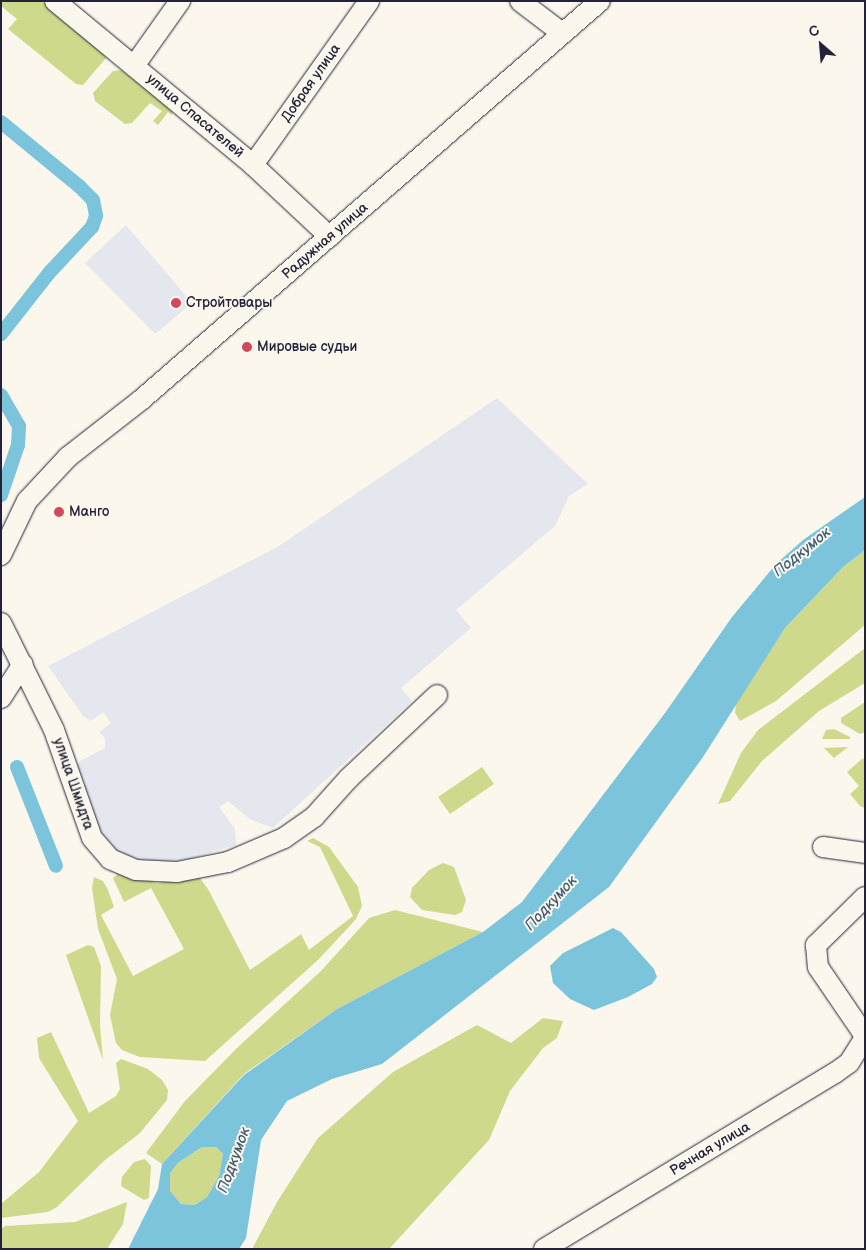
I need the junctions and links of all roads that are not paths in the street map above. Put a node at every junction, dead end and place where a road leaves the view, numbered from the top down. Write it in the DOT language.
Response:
graph roads {
  1 [pos="55,1"];
  2 [pos="180,1"];
  3 [pos="369,1"];
  4 [pos="520,1"];
  5 [pos="600,1"];
  6 [pos="562,33"];
  7 [pos="134,66"];
  8 [pos="253,165"];
  9 [pos="330,237"];
  10 [pos="1,555"];
  11 [pos="1,623"];
  12 [pos="23,664"];
  13 [pos="437,695"];
  14 [pos="1,698"];
  15 [pos="823,847"];
  16 [pos="865,853"];
  17 [pos="865,897"];
  18 [pos="865,1037"];
  19 [pos="544,1249"];
  1 -- 7 [label="street, улица Спасателей"];
  2 -- 7 [label="street"];
  3 -- 8 [label="street, Добрая улица"];
  4 -- 6 [label="street"];
  5 -- 6 [label="street, Радужная улица"];
  6 -- 9 [label="street, Радужная улица"];
  7 -- 8 [label="street, улица Спасателей"];
  8 -- 9 [label="street, улица Спасателей"];
  9 -- 10 [label="street, Радужная улица"];
  11 -- 12 [label="street, улица Шмидта"];
  12 -- 13 [label="street, улица Шмидта"];
  12 -- 14 [label="street"];
  15 -- 16 [label="street"];
  17 -- 18 [label="street, Речная улица"];
  18 -- 19 [label="street, Речная улица"];
}
